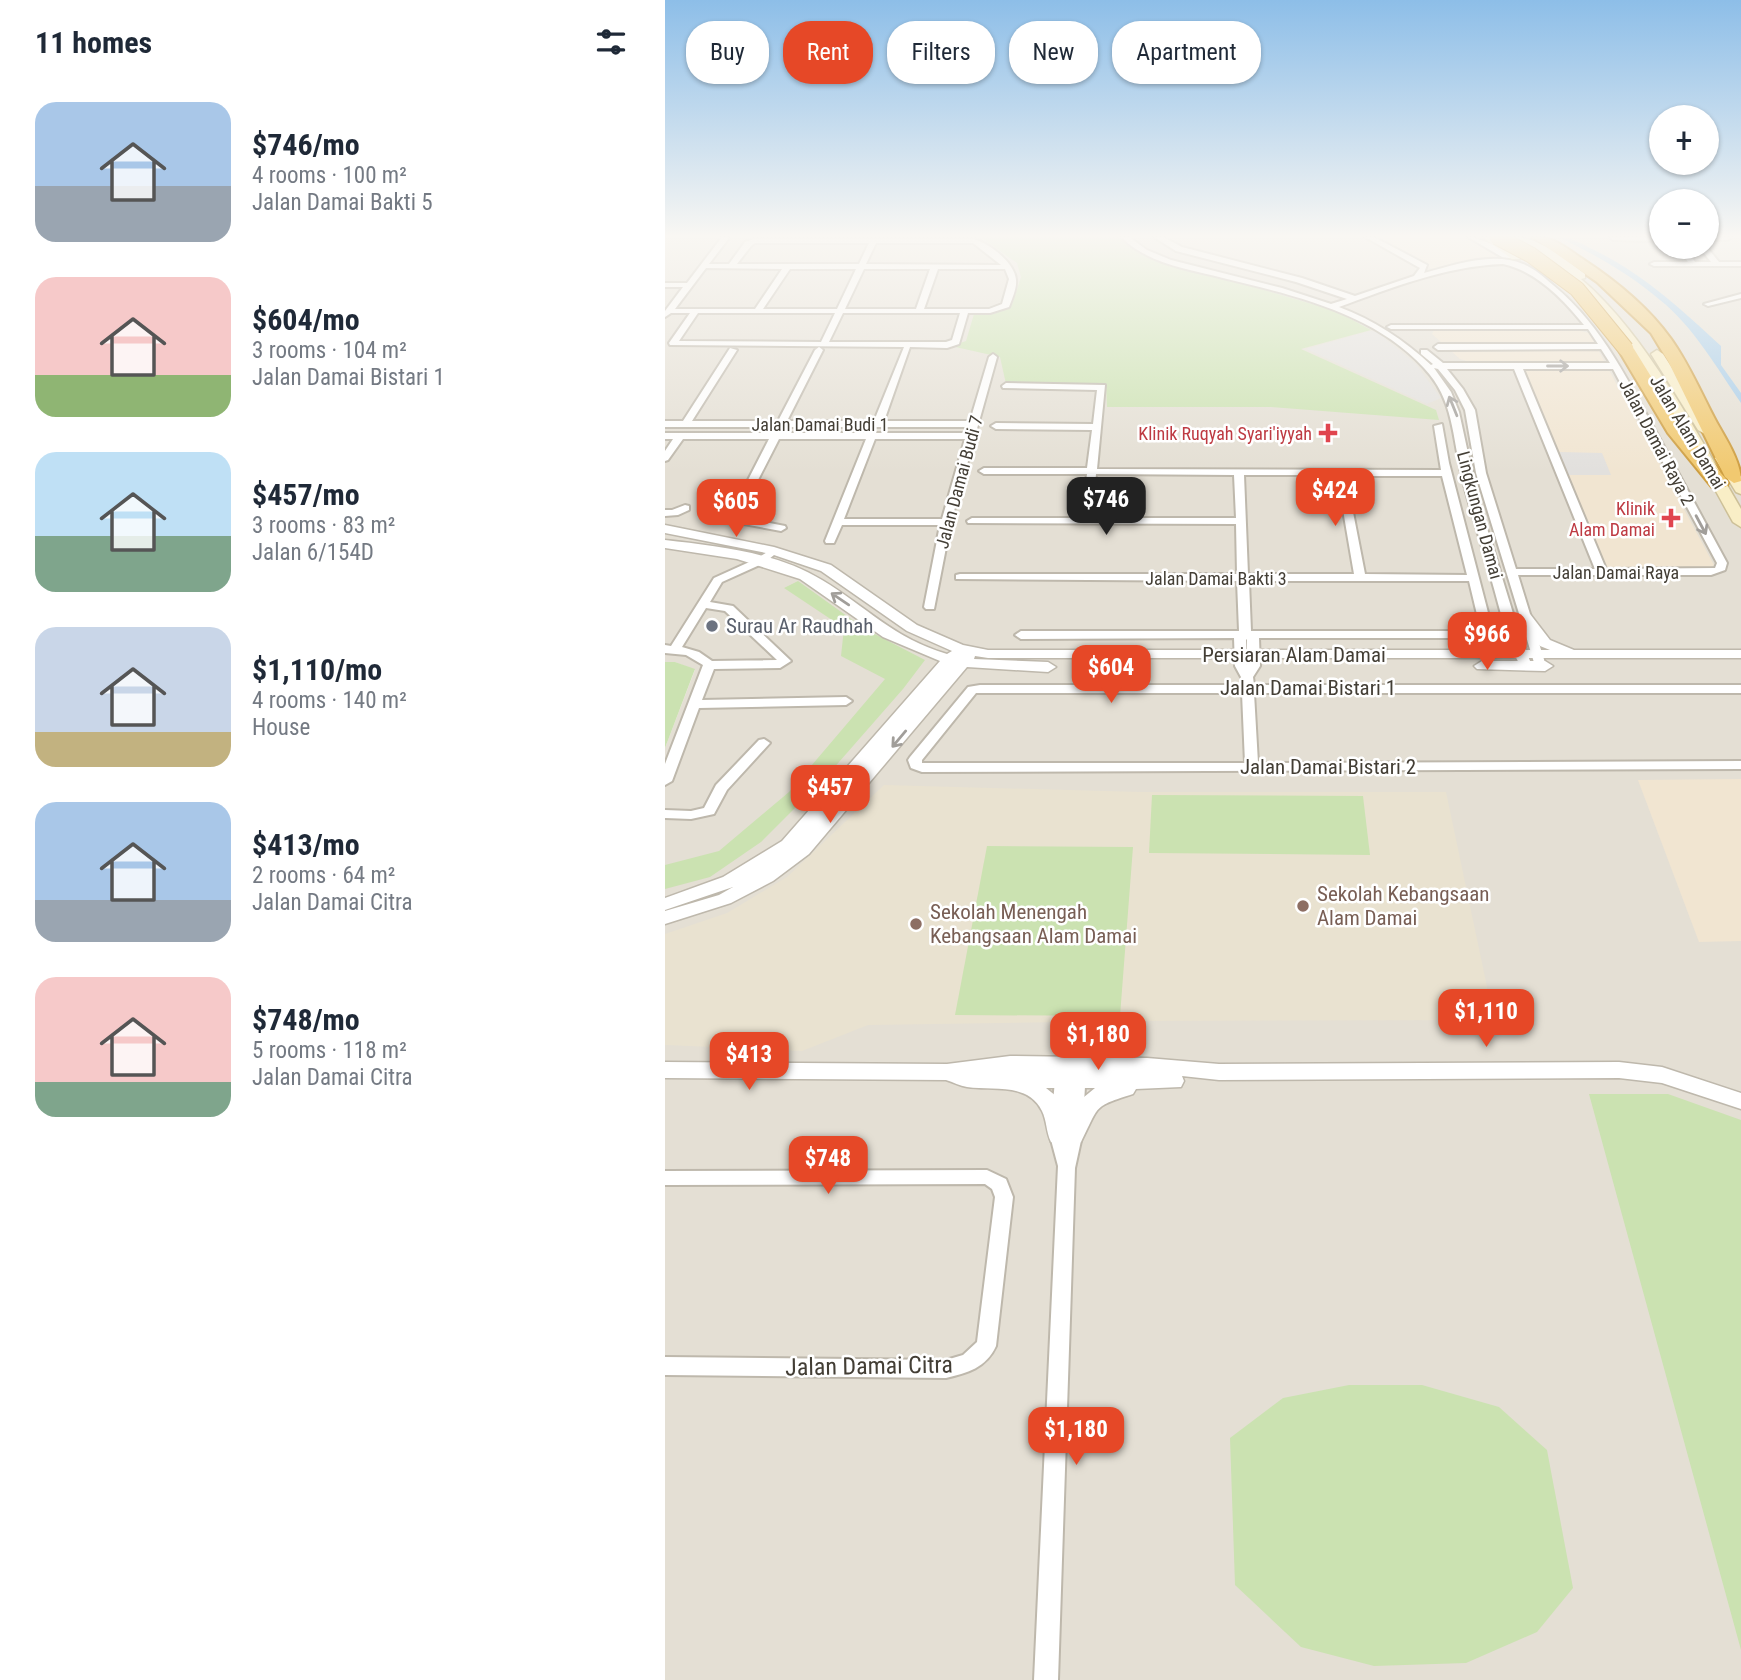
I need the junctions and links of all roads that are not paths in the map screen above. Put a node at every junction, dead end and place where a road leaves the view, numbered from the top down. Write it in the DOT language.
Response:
graph roads {
  1 [pos="693,315"];
  2 [pos="839,315"];
  3 [pos="963,315"];
  4 [pos="1356,315"];
  5 [pos="1362,315"];
  6 [pos="1578,315"];
  7 [pos="1599,315"];
  8 [pos="1612,315"];
  9 [pos="1623,315"];
  10 [pos="1642,315"];
  11 [pos="1433,326"];
  12 [pos="1391,327"];
  13 [pos="1590,327"];
  14 [pos="1603,346"];
  15 [pos="821,347"];
  16 [pos="1438,347"];
  17 [pos="733,349"];
  18 [pos="907,349"];
  19 [pos="993,357"];
  20 [pos="1461,365"];
  21 [pos="1517,365"];
  22 [pos="1434,366"];
  23 [pos="1616,366"];
  24 [pos="1006,386"];
  25 [pos="665,424"];
  26 [pos="686,424"];
  27 [pos="782,424"];
  28 [pos="878,424"];
  29 [pos="974,424"];
  30 [pos="996,426"];
  31 [pos="1439,426"];
  32 [pos="1098,427"];
  33 [pos="777,435"];
  34 [pos="872,435"];
  35 [pos="665,436"];
  36 [pos="680,436"];
  37 [pos="971,436"];
  38 [pos="665,458"];
  39 [pos="984,471"];
  40 [pos="1092,471"];
  41 [pos="1239,472"];
  42 [pos="1341,473"];
  43 [pos="1447,473"];
  44 [pos="1731,483"];
  45 [pos="685,508"];
  46 [pos="665,513"];
  47 [pos="1086,521"];
  48 [pos="1240,521"];
  49 [pos="838,522"];
  50 [pos="946,522"];
  51 [pos="972,522"];
  52 [pos="1741,523"];
  53 [pos="781,527"];
  54 [pos="665,529"];
  55 [pos="830,541"];
  56 [pos="665,544"];
  57 [pos="774,551"];
  58 [pos="753,564"];
  59 [pos="1720,569"];
  60 [pos="1511,572"];
  61 [pos="1602,572"];
  62 [pos="960,578"];
  63 [pos="1243,578"];
  64 [pos="1360,578"];
  65 [pos="1471,578"];
  66 [pos="702,604"];
  67 [pos="930,607"];
  68 [pos="1517,618"];
  69 [pos="1021,635"];
  70 [pos="1245,635"];
  71 [pos="670,649"];
  72 [pos="1611,654"];
  73 [pos="1741,654"];
  74 [pos="1454,655"];
  75 [pos="1530,660"];
  76 [pos="957,661"];
  77 [pos="709,665"];
  78 [pos="1741,666"];
  79 [pos="1247,668"];
  80 [pos="1741,689"];
  81 [pos="846,701"];
  82 [pos="695,704"];
  83 [pos="764,743"];
  84 [pos="916,765"];
  85 [pos="1741,765"];
  86 [pos="1252,767"];
  87 [pos="665,781"];
  88 [pos="665,814"];
  89 [pos="666,915"];
  90 [pos="665,1071"];
  91 [pos="947,1072"];
  92 [pos="1219,1072"];
  93 [pos="1071,1073"];
  94 [pos="997,1080"];
  95 [pos="1174,1081"];
  96 [pos="1741,1101"];
  97 [pos="1066,1136"];
  98 [pos="665,1178"];
  99 [pos="665,1366"];
  100 [pos="1046,1680"];
  1 -- 15 [label="street"];
  2 -- 15 [label="street"];
  3 -- 15 [label="street"];
  4 -- 22 [label="street, Lingkungan Damai"];
  5 -- 12 [label="street, Lingkungan Damai"];
  6 -- 13 [label="street, Jalan Damai Raya 2"];
  7 -- 44 [label="highway, bridge"];
  8 -- 44 [label="main road, Jalan Alam Damai"];
  9 -- 44 [label="main road, Jalan Alam Damai"];
  10 -- 44 [label="highway"];
  11 -- 12 [label="street"];
  11 -- 13 [label="street"];
  11 -- 16 [label="street"];
  12 -- 22 [label="street, Lingkungan Damai"];
  13 -- 14 [label="street, Jalan Damai Raya 2"];
  14 -- 16 [label="street"];
  14 -- 23 [label="street, Jalan Damai Raya 2"];
  15 -- 27 [label="street"];
  16 -- 20 [label="street"];
  17 -- 26 [label="street"];
  18 -- 28 [label="street"];
  19 -- 29 [label="street, Jalan Damai Budi 7"];
  20 -- 21 [label="street"];
  20 -- 22 [label="street"];
  21 -- 23 [label="street, one-way"];
  21 -- 61 [label="street"];
  22 -- 60 [label="street, Lingkungan Damai"];
  68 -- 22 [label="street, Lingkungan Damai, one-way"];
  23 -- 59 [label="street, Jalan Damai Raya 2, one-way"];
  24 -- 32 [label="street"];
  25 -- 26 [label="street, Jalan Damai Budi 1"];
  26 -- 27 [label="street, Jalan Damai Budi 1"];
  27 -- 28 [label="street, Jalan Damai Budi 1"];
  27 -- 33 [label="street"];
  28 -- 29 [label="street, Jalan Damai Budi 1"];
  29 -- 37 [label="street, Jalan Damai Budi 7"];
  30 -- 32 [label="street"];
  31 -- 43 [label="street"];
  32 -- 40 [label="street"];
  33 -- 34 [label="street"];
  33 -- 36 [label="street"];
  33 -- 53 [label="street"];
  34 -- 37 [label="street"];
  34 -- 49 [label="street"];
  35 -- 36 [label="street"];
  36 -- 38 [label="street"];
  37 -- 50 [label="street, Jalan Damai Budi 7"];
  39 -- 40 [label="street"];
  40 -- 41 [label="street"];
  40 -- 47 [label="street"];
  41 -- 42 [label="street"];
  41 -- 48 [label="street"];
  42 -- 43 [label="street"];
  42 -- 64 [label="street"];
  43 -- 65 [label="street"];
  44 -- 52 [label="main road, Jalan Alam Damai"];
  45 -- 46 [label="street"];
  47 -- 48 [label="street"];
  47 -- 51 [label="street"];
  48 -- 63 [label="street"];
  49 -- 50 [label="street"];
  49 -- 55 [label="street"];
  50 -- 67 [label="street, Jalan Damai Budi 7"];
  54 -- 57 [label="street, Persiaran Alam Damai"];
  56 -- 58 [label="street, Persiaran Alam Damai"];
  57 -- 58 [label="street"];
  57 -- 76 [label="street, Persiaran Alam Damai"];
  58 -- 66 [label="street"];
  76 -- 58 [label="street, Persiaran Alam Damai, one-way"];
  59 -- 61 [label="street, Jalan Damai Raya"];
  60 -- 61 [label="street, Jalan Damai Raya"];
  60 -- 68 [label="street, Lingkungan Damai"];
  62 -- 63 [label="street, Jalan Damai Bakti 3"];
  63 -- 64 [label="street, Jalan Damai Bakti 3"];
  63 -- 70 [label="street"];
  64 -- 65 [label="street, Jalan Damai Bakti 3"];
  65 -- 70 [label="street"];
  66 -- 71 [label="street"];
  66 -- 77 [label="street"];
  68 -- 72 [label="street"];
  68 -- 74 [label="street"];
  68 -- 75 [label="street, Lingkungan Damai"];
  69 -- 70 [label="street"];
  70 -- 79 [label="street"];
  71 -- 77 [label="street"];
  72 -- 73 [label="street, Persiaran Alam Damai"];
  72 -- 75 [label="street, Persiaran Alam Damai"];
  74 -- 75 [label="street, Persiaran Alam Damai"];
  74 -- 79 [label="street, Persiaran Alam Damai"];
  75 -- 78 [label="street, Persiaran Alam Damai"];
  75 -- 79 [label="street, Persiaran Alam Damai"];
  76 -- 79 [label="street, Persiaran Alam Damai"];
  76 -- 89 [label="street"];
  77 -- 82 [label="street"];
  79 -- 80 [label="street, Jalan Damai Bistari 1"];
  79 -- 84 [label="street, Jalan Damai Bistari 1"];
  79 -- 86 [label="street"];
  81 -- 82 [label="street"];
  82 -- 87 [label="street"];
  83 -- 88 [label="street"];
  84 -- 86 [label="street, Jalan Damai Bistari 2"];
  85 -- 86 [label="street, Jalan Damai Bistari 2"];
  90 -- 91 [label="street"];
  91 -- 93 [label="street"];
  91 -- 94 [label="street"];
  92 -- 93 [label="street"];
  92 -- 95 [label="street"];
  92 -- 96 [label="street"];
  93 -- 94 [label="street"];
  93 -- 95 [label="street"];
  93 -- 97 [label="street"];
  94 -- 97 [label="street"];
  95 -- 97 [label="street"];
  97 -- 100 [label="street"];
  98 -- 99 [label="street, Jalan Damai Citra"];
}
